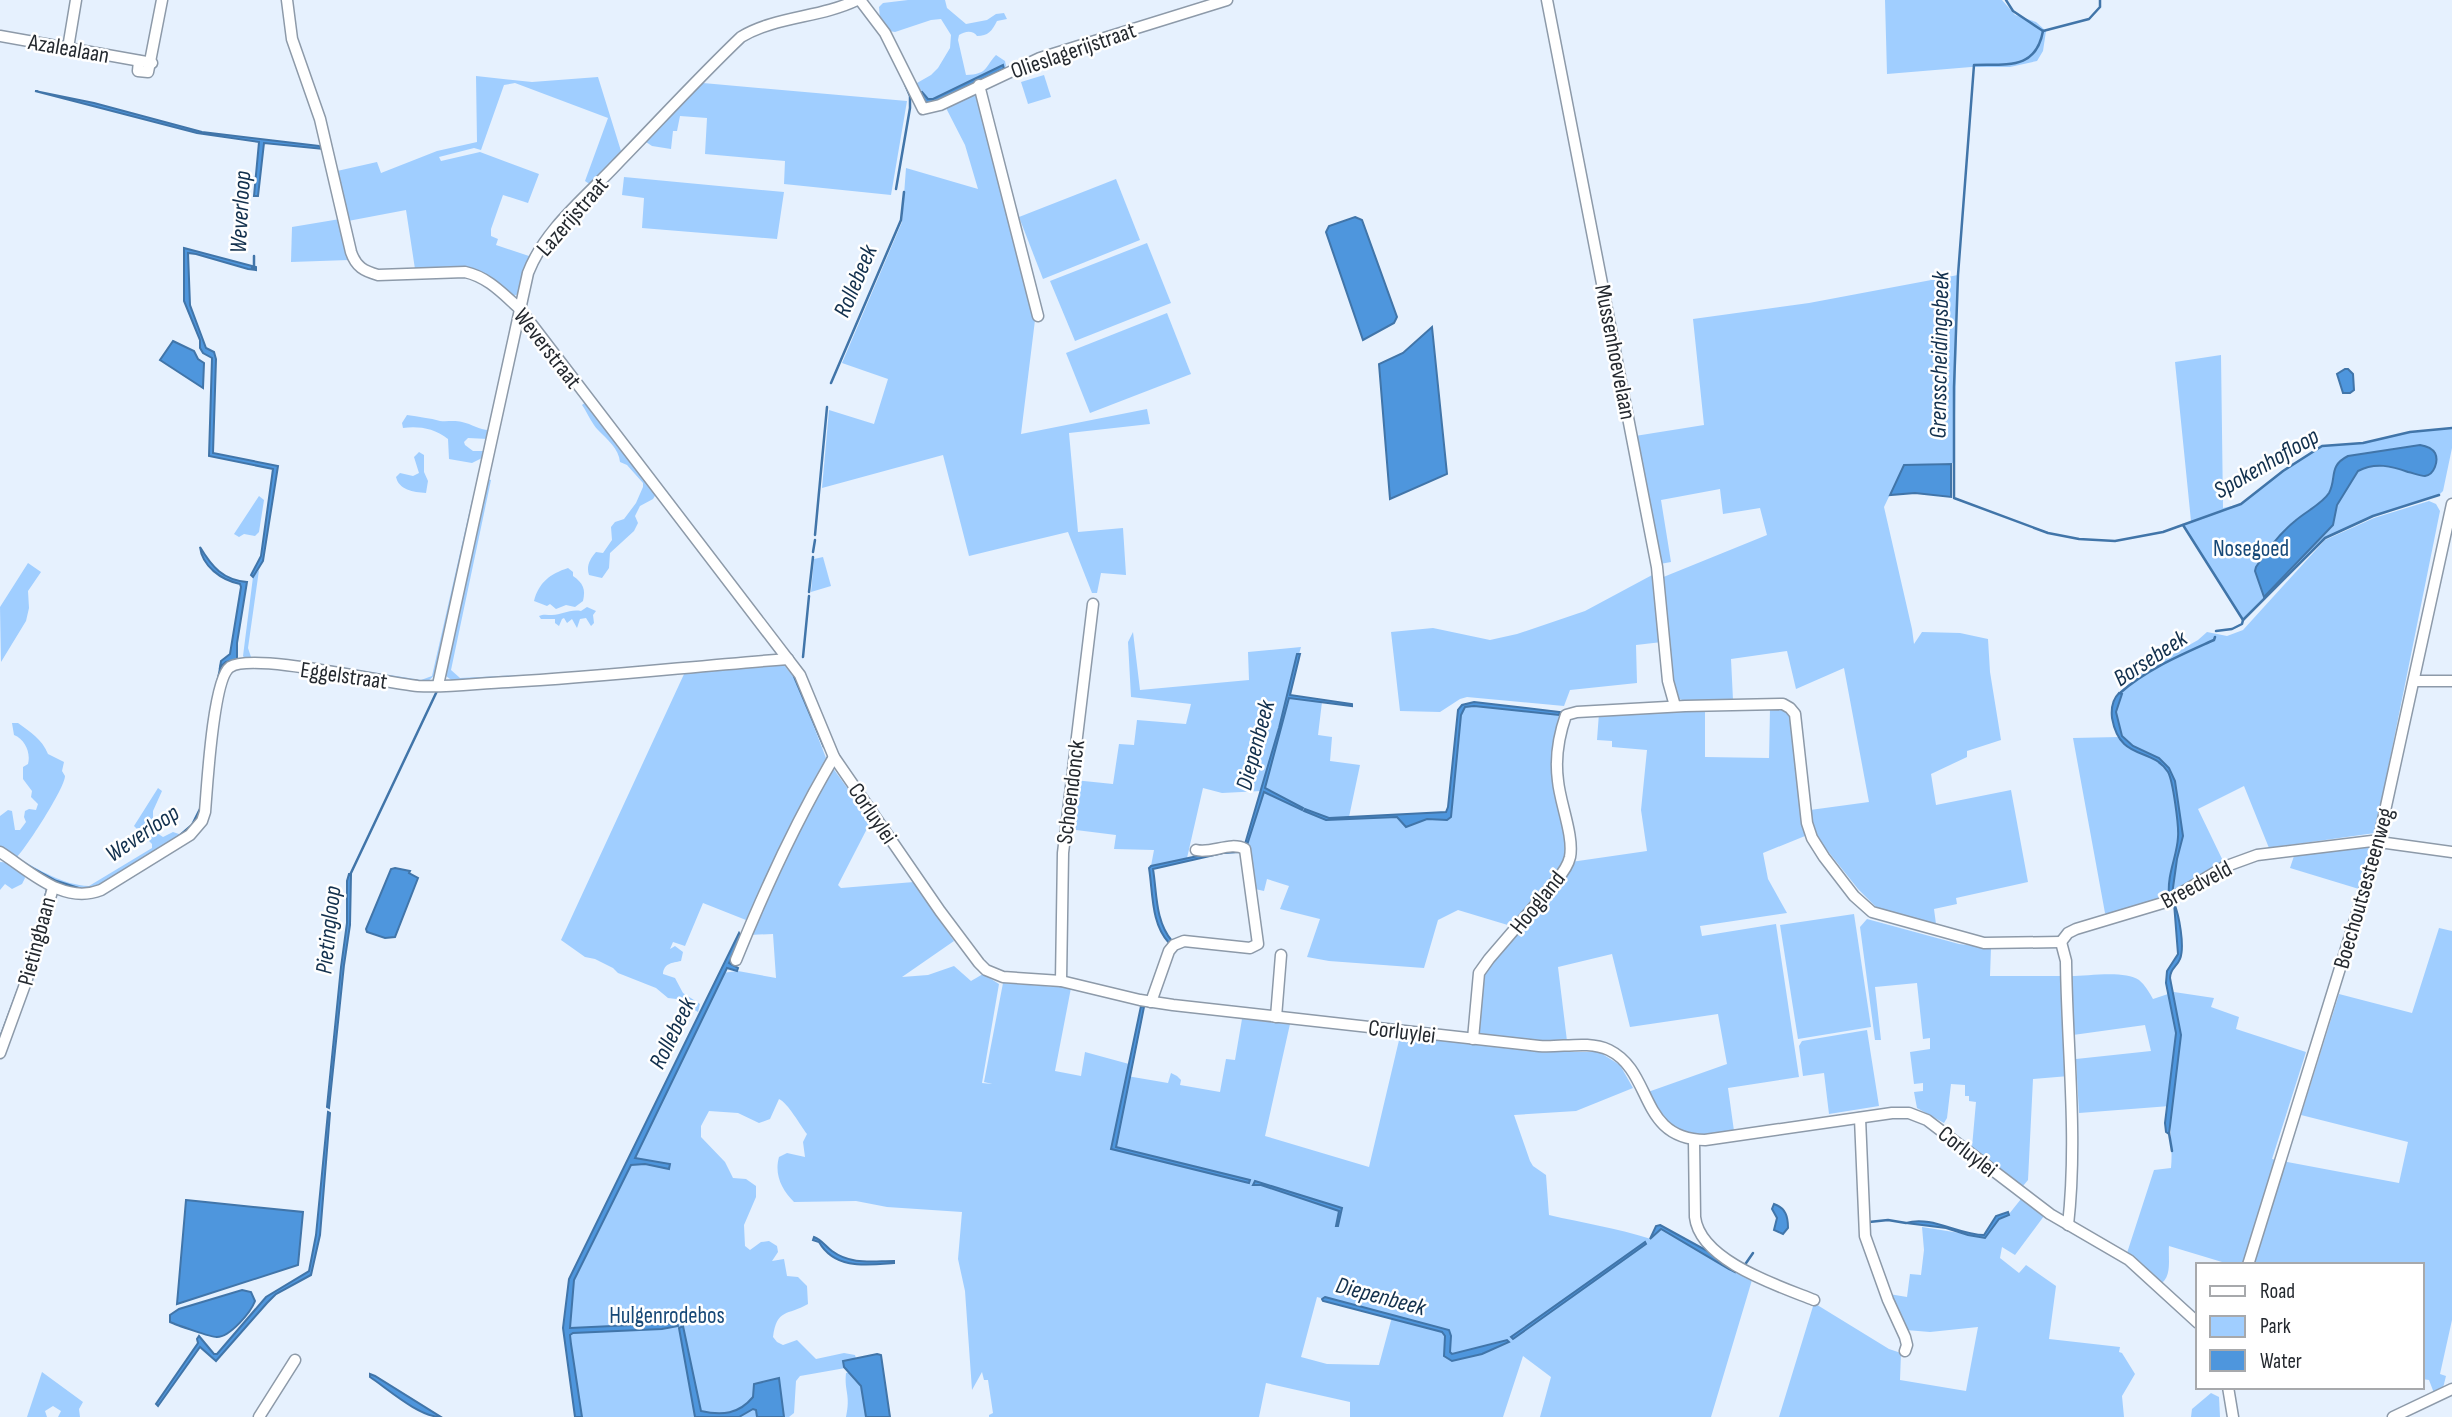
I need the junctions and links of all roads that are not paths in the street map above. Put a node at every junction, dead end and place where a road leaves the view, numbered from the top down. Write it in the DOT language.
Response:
graph roads {
  1 [pos="76,0"];
  2 [pos="162,0"];
  3 [pos="287,0"];
  4 [pos="858,0"];
  5 [pos="1227,0"];
  6 [pos="1547,0"];
  7 [pos="0,36"];
  8 [pos="68,48"];
  9 [pos="979,86"];
  10 [pos="520,309"];
  11 [pos="1038,316"];
  12 [pos="2452,504"];
  13 [pos="1093,604"];
  14 [pos="788,659"];
  15 [pos="2414,681"];
  16 [pos="2452,681"];
  17 [pos="438,685"];
  18 [pos="1675,706"];
  19 [pos="834,757"];
  20 [pos="2379,841"];
  21 [pos="1196,850"];
  22 [pos="0,852"];
  23 [pos="2452,852"];
  24 [pos="53,888"];
  25 [pos="2061,942"];
  26 [pos="1281,955"];
  27 [pos="736,960"];
  28 [pos="1061,981"];
  29 [pos="1151,1002"];
  30 [pos="1276,1017"];
  31 [pos="1473,1039"];
  32 [pos="0,1053"];
  33 [pos="1860,1118"];
  34 [pos="1694,1140"];
  35 [pos="2068,1225"];
  36 [pos="2249,1263"];
  37 [pos="1814,1300"];
  38 [pos="2196,1321"];
  39 [pos="1905,1351"];
  40 [pos="295,1360"];
  41 [pos="2228,1389"];
  42 [pos="2452,1389"];
  43 [pos="259,1417"];
  44 [pos="2233,1417"];
  45 [pos="2393,1417"];
  1 -- 8 [label="street"];
  2 -- 8 [label="street, Azalealaan"];
  3 -- 10 [label="street, Weverstraat"];
  4 -- 9 [label="street, Olieslagerijstraat"];
  4 -- 10 [label="street, Lazerijstraat"];
  5 -- 9 [label="street, Olieslagerijstraat"];
  6 -- 18 [label="street, Mussenhoevelaan"];
  7 -- 8 [label="street, Azalealaan"];
  9 -- 11 [label="street"];
  10 -- 14 [label="street, Weverstraat"];
  10 -- 17 [label="street, Lazerijstraat"];
  12 -- 15 [label="street, Boechoutsesteenweg"];
  13 -- 28 [label="street, Schoendonck"];
  14 -- 17 [label="street, Eggelstraat"];
  14 -- 19 [label="street, Weverstraat"];
  15 -- 16 [label="street"];
  15 -- 20 [label="street, Boechoutsesteenweg"];
  17 -- 24 [label="street, Eggelstraat"];
  18 -- 25 [label="street"];
  18 -- 31 [label="street, Hoogland"];
  19 -- 27 [label="street"];
  19 -- 28 [label="street, Corluylei"];
  20 -- 23 [label="street, Breedveld"];
  20 -- 25 [label="street, Breedveld"];
  20 -- 36 [label="street, Boechoutsesteenweg"];
  21 -- 29 [label="street"];
  22 -- 24 [label="street, Pietingbaan"];
  24 -- 32 [label="street, Pietingbaan"];
  25 -- 35 [label="street"];
  26 -- 30 [label="street"];
  28 -- 29 [label="street, Corluylei"];
  29 -- 30 [label="street, Corluylei"];
  30 -- 31 [label="street, Corluylei"];
  31 -- 34 [label="street, Corluylei"];
  33 -- 34 [label="street, Corluylei"];
  33 -- 35 [label="street, Corluylei"];
  33 -- 39 [label="street"];
  34 -- 37 [label="street"];
  35 -- 38 [label="street, Corluylei"];
  40 -- 43 [label="street"];
  41 -- 44 [label="street"];
  42 -- 45 [label="street"];
}
